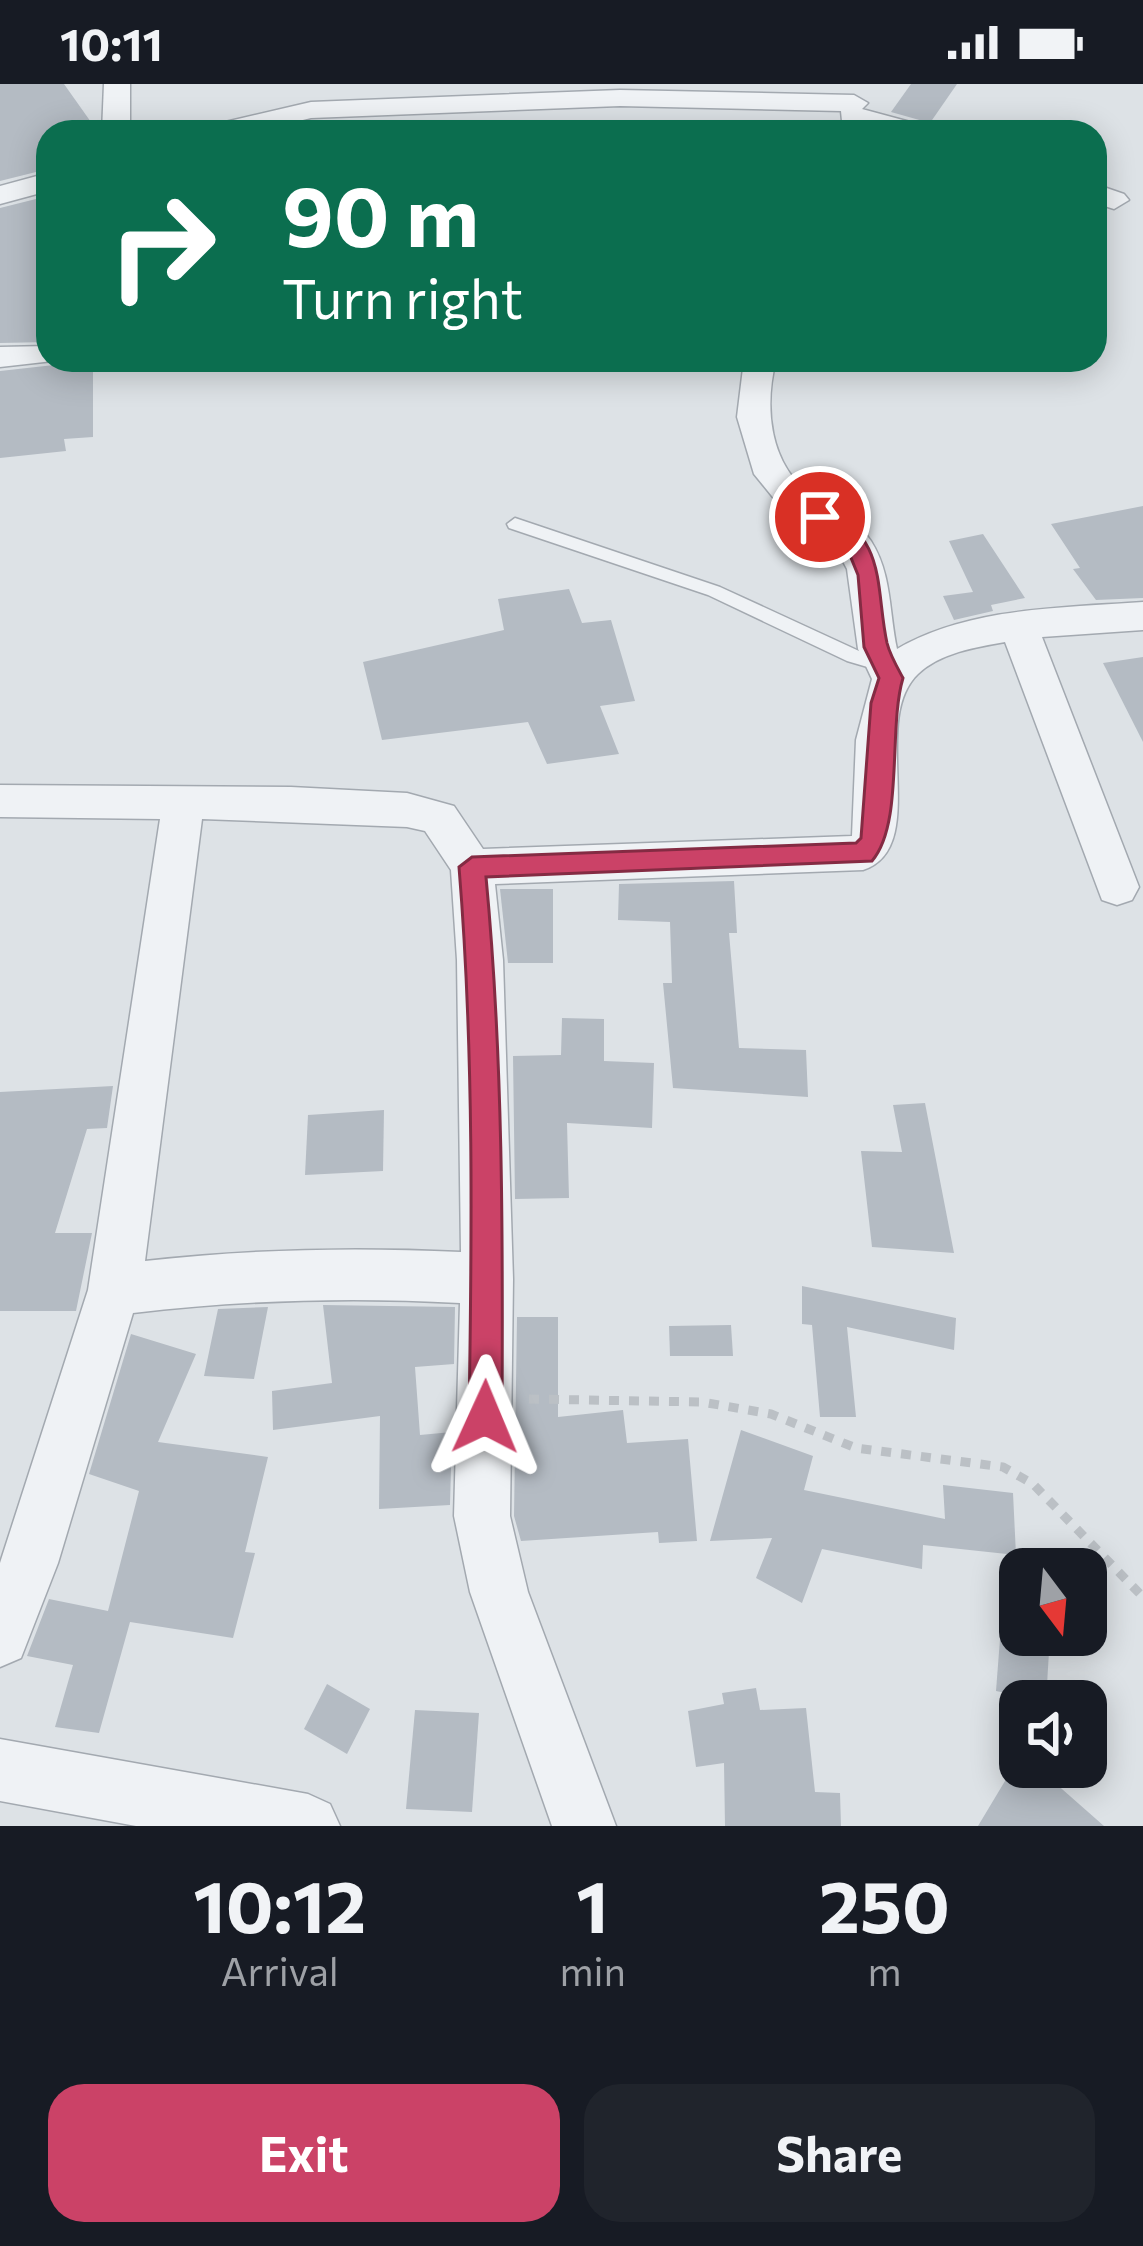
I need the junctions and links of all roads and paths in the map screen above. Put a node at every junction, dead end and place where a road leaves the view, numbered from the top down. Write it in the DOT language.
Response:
graph roads {
  1 [pos="117,84"];
  2 [pos="419,95"];
  3 [pos="854,109"];
  4 [pos="116,120"];
  5 [pos="269,120"];
  6 [pos="883,120"];
  7 [pos="36,185"];
  8 [pos="0,195"];
  9 [pos="36,355"];
  10 [pos="0,357"];
  11 [pos="758,372"];
  12 [pos="515,524"];
  13 [pos="1143,616"];
  14 [pos="1019,628"];
  15 [pos="886,671"];
  16 [pos="0,801"];
  17 [pos="183,802"];
  18 [pos="472,867"];
  19 [pos="1117,887"];
  20 [pos="487,1279"];
  21 [pos="114,1290"];
  22 [pos="485,1402"];
  23 [pos="1143,1597"];
  24 [pos="0,1636"];
  25 [pos="0,1770"];
  26 [pos="236,1820"];
  27 [pos="308,1826"];
  28 [pos="584,1826"];
  1 -- 4 [label="street"];
  2 -- 3 [label="street"];
  2 -- 5 [label="street"];
  3 -- 6 [label="street"];
  7 -- 8 [label="street"];
  9 -- 10 [label="street"];
  11 -- 15 [label="street"];
  12 -- 15 [label="lane"];
  13 -- 14 [label="street"];
  14 -- 15 [label="street"];
  14 -- 19 [label="street"];
  15 -- 18 [label="street"];
  16 -- 17 [label="street"];
  17 -- 18 [label="street"];
  17 -- 21 [label="street"];
  18 -- 20 [label="street"];
  20 -- 21 [label="street"];
  20 -- 22 [label="street"];
  21 -- 24 [label="street"];
  22 -- 23 [label="path"];
  22 -- 28 [label="street"];
  25 -- 26 [label="street"];
  26 -- 27 [label="street"];
}
